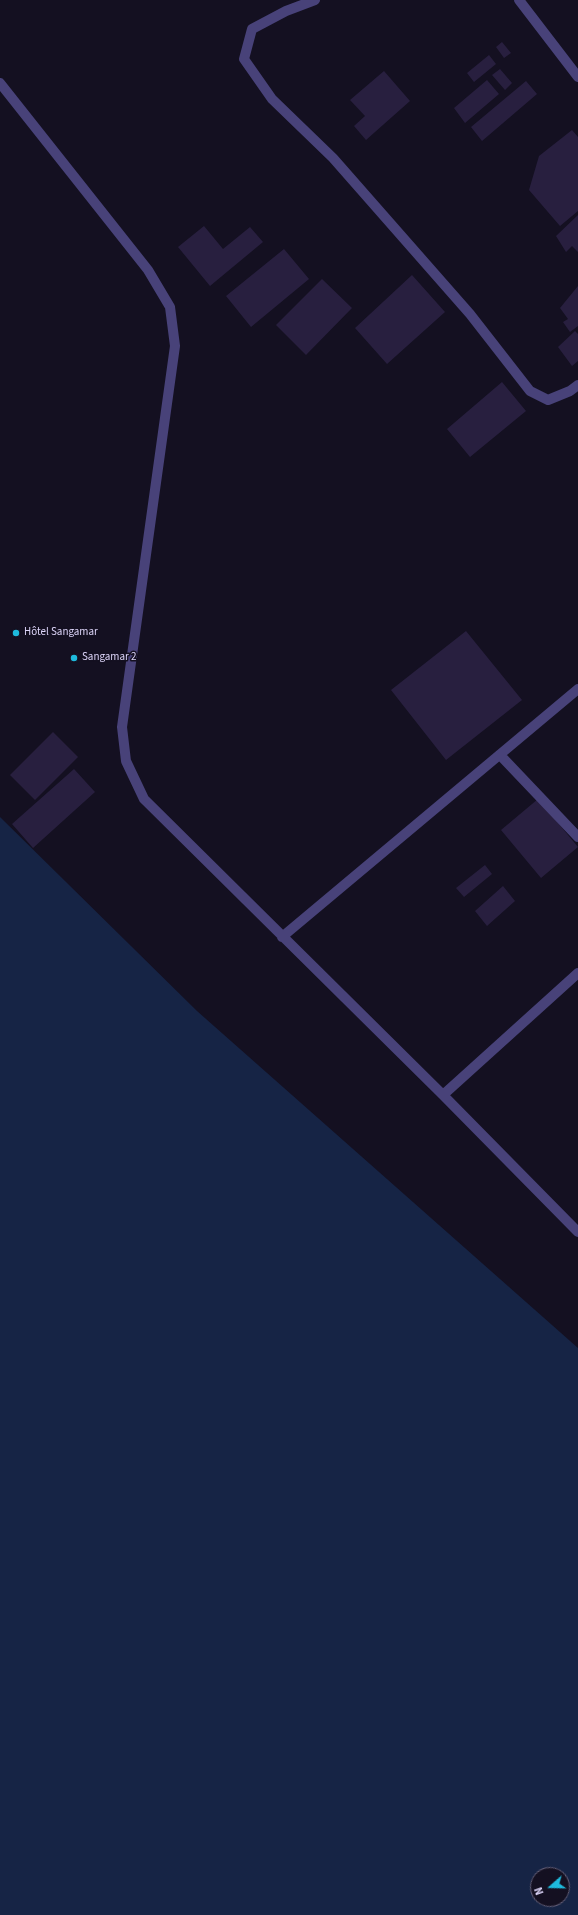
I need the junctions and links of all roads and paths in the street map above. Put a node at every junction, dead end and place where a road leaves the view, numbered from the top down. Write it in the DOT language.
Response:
graph roads {
  1 [pos="315,0"];
  2 [pos="519,0"];
  3 [pos="578,77"];
  4 [pos="0,83"];
  5 [pos="578,385"];
  6 [pos="578,689"];
  7 [pos="500,755"];
  8 [pos="578,837"];
  9 [pos="282,937"];
  10 [pos="578,973"];
  11 [pos="443,1095"];
  12 [pos="578,1232"];
  1 -- 5 [label="street"];
  2 -- 3 [label="street"];
  4 -- 9 [label="street"];
  6 -- 7 [label="street"];
  7 -- 8 [label="street"];
  7 -- 9 [label="street"];
  9 -- 11 [label="street"];
  10 -- 11 [label="street"];
  11 -- 12 [label="street"];
}
